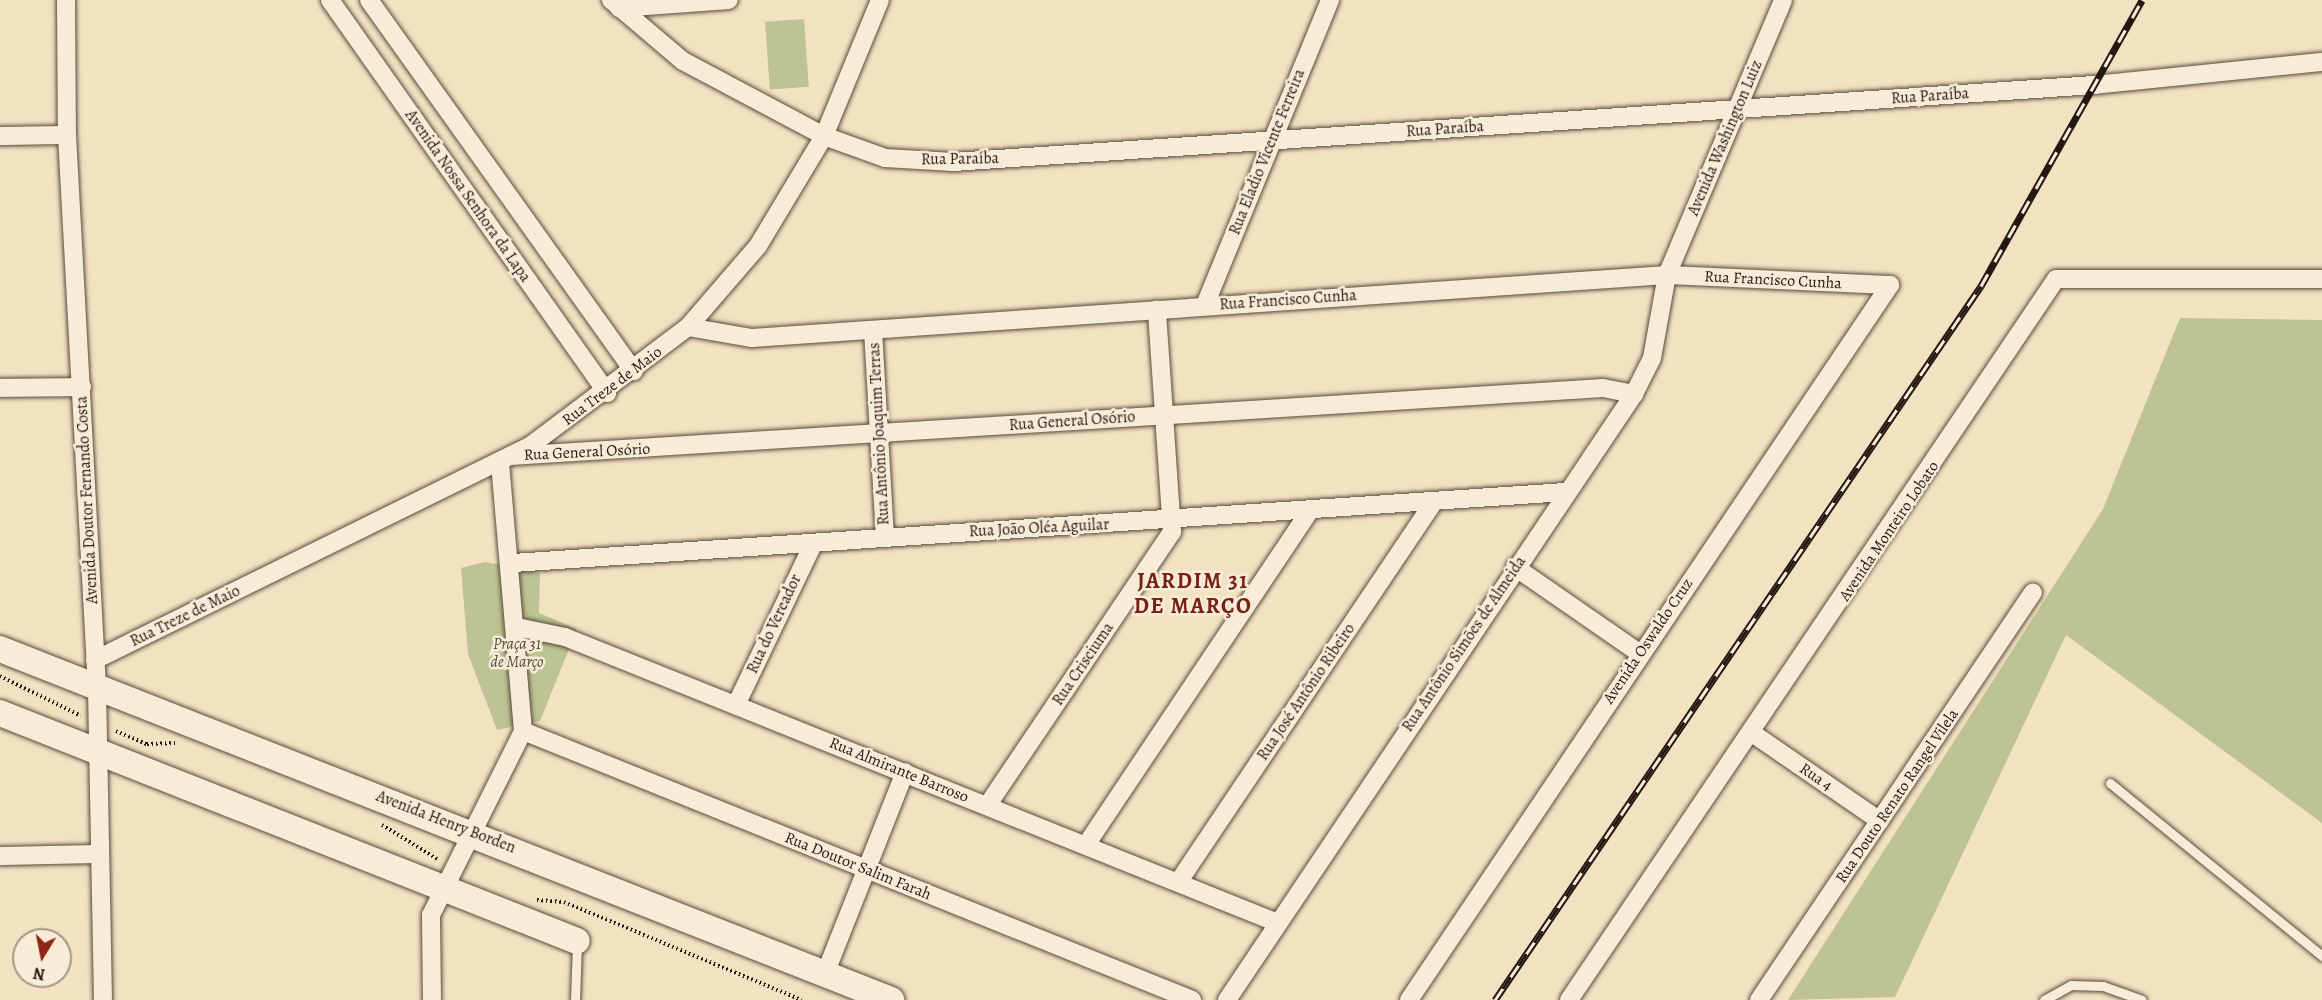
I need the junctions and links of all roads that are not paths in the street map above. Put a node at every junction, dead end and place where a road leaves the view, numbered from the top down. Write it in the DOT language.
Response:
graph roads {
  1 [pos="66,0"];
  2 [pos="330,0"];
  3 [pos="369,0"];
  4 [pos="729,0"];
  5 [pos="880,0"];
  6 [pos="1330,0"];
  7 [pos="1783,0"];
  8 [pos="615,4"];
  9 [pos="2322,62"];
  10 [pos="1739,109"];
  11 [pos="67,135"];
  12 [pos="0,136"];
  13 [pos="824,136"];
  14 [pos="1271,141"];
  15 [pos="1667,275"];
  16 [pos="2322,279"];
  17 [pos="1890,285"];
  18 [pos="1205,305"];
  19 [pos="1156,310"];
  20 [pos="688,327"];
  21 [pos="873,330"];
  22 [pos="633,371"];
  23 [pos="82,387"];
  24 [pos="0,388"];
  25 [pos="607,393"];
  26 [pos="1634,394"];
  27 [pos="1162,414"];
  28 [pos="879,435"];
  29 [pos="505,458"];
  30 [pos="1565,492"];
  31 [pos="1434,502"];
  32 [pos="1310,511"];
  33 [pos="1171,520"];
  34 [pos="885,537"];
  35 [pos="813,544"];
  36 [pos="513,563"];
  37 [pos="1515,567"];
  38 [pos="2033,592"];
  39 [pos="517,627"];
  40 [pos="0,649"];
  41 [pos="1639,653"];
  42 [pos="95,660"];
  43 [pos="97,688"];
  44 [pos="736,705"];
  45 [pos="0,713"];
  46 [pos="523,731"];
  47 [pos="1752,733"];
  48 [pos="97,751"];
  49 [pos="905,772"];
  50 [pos="2110,783"];
  51 [pos="987,806"];
  52 [pos="1880,821"];
  53 [pos="476,833"];
  54 [pos="1086,845"];
  55 [pos="99,854"];
  56 [pos="0,856"];
  57 [pos="866,869"];
  58 [pos="448,878"];
  59 [pos="1179,881"];
  60 [pos="1278,923"];
  61 [pos="577,941"];
  62 [pos="2322,956"];
  63 [pos="825,974"];
  64 [pos="103,1000"];
  65 [pos="432,1000"];
  66 [pos="575,1000"];
  67 [pos="891,1000"];
  68 [pos="1192,1000"];
  69 [pos="1227,1000"];
  70 [pos="1409,1000"];
  71 [pos="1569,1000"];
  72 [pos="1759,1000"];
  73 [pos="2044,1000"];
  74 [pos="2142,1000"];
  1 -- 11 [label="street, Avenida Doutor Fernando Costa"];
  2 -- 25 [label="street, Avenida Nossa Senhora da Lapa"];
  3 -- 22 [label="street, Avenida Nossa Senhora da Lapa"];
  4 -- 8 [label="street"];
  5 -- 13 [label="street, Rua Treze de Maio"];
  6 -- 14 [label="street, Rua Eladio Vicente Ferreira"];
  7 -- 10 [label="street, Avenida Washington Luiz"];
  8 -- 13 [label="street, Rua Paraíba"];
  9 -- 10 [label="street, Rua Paraíba"];
  10 -- 14 [label="street, Rua Paraíba"];
  10 -- 15 [label="street, Avenida Washington Luiz"];
  11 -- 12 [label="street"];
  11 -- 23 [label="street, Avenida Doutor Fernando Costa"];
  13 -- 14 [label="street, Rua Paraíba"];
  13 -- 20 [label="street, Rua Treze de Maio"];
  14 -- 18 [label="street, Rua Eladio Vicente Ferreira"];
  15 -- 17 [label="street, Rua Francisco Cunha"];
  15 -- 18 [label="street, Rua Francisco Cunha"];
  15 -- 26 [label="street, Rua Antônio Simões de Almeida"];
  16 -- 47 [label="street, Avenida Monteiro Lobato"];
  17 -- 41 [label="street, Avenida Oswaldo Cruz"];
  18 -- 19 [label="street, Rua Francisco Cunha"];
  19 -- 21 [label="street, Rua Francisco Cunha"];
  19 -- 27 [label="street"];
  20 -- 21 [label="street, Rua Francisco Cunha"];
  20 -- 22 [label="street, Rua Treze de Maio"];
  21 -- 28 [label="street, Rua Antônio Joaquim Terras"];
  22 -- 25 [label="street, Rua Treze de Maio"];
  23 -- 24 [label="street"];
  23 -- 42 [label="street, Avenida Doutor Fernando Costa"];
  25 -- 29 [label="street, Rua Treze de Maio"];
  26 -- 27 [label="street, Rua General Osório"];
  26 -- 30 [label="street, Rua Antônio Simões de Almeida"];
  27 -- 28 [label="street, Rua General Osório"];
  27 -- 33 [label="street"];
  28 -- 29 [label="street, Rua General Osório"];
  28 -- 34 [label="street, Rua Antônio Joaquim Terras"];
  29 -- 36 [label="street"];
  29 -- 42 [label="street, Rua Treze de Maio"];
  30 -- 31 [label="street, Rua João Oléa Aguilar"];
  30 -- 37 [label="street, Rua Antônio Simões de Almeida"];
  31 -- 32 [label="street, Rua João Oléa Aguilar"];
  31 -- 59 [label="street, Rua José Antônio Ribeiro"];
  32 -- 33 [label="street, Rua João Oléa Aguilar"];
  32 -- 54 [label="street"];
  33 -- 34 [label="street, Rua João Oléa Aguilar"];
  33 -- 51 [label="street, Rua Crisciuma"];
  34 -- 35 [label="street, Rua João Oléa Aguilar"];
  35 -- 36 [label="street, Rua João Oléa Aguilar"];
  35 -- 44 [label="street, Rua do Vereador"];
  36 -- 39 [label="street"];
  37 -- 41 [label="street"];
  37 -- 60 [label="street, Rua Antônio Simões de Almeida"];
  38 -- 52 [label="street, Rua Douto Renato Rangel Vilela"];
  39 -- 44 [label="street, Rua Almirante Barroso"];
  39 -- 46 [label="street"];
  40 -- 43 [label="street, Avenida Henry Borden"];
  41 -- 70 [label="street, Avenida Oswaldo Cruz"];
  42 -- 43 [label="street, Avenida Doutor Fernando Costa"];
  43 -- 48 [label="street, Avenida Doutor Fernando Costa"];
  43 -- 53 [label="street, Avenida Henry Borden"];
  44 -- 49 [label="street, Rua Almirante Barroso"];
  45 -- 48 [label="street"];
  46 -- 53 [label="street"];
  46 -- 57 [label="street, Rua Doutor Salim Farah"];
  47 -- 52 [label="street, Rua 4"];
  47 -- 71 [label="street, Avenida Monteiro Lobato"];
  48 -- 55 [label="street, Avenida Doutor Fernando Costa"];
  48 -- 58 [label="street"];
  49 -- 51 [label="street, Rua Almirante Barroso"];
  49 -- 57 [label="street"];
  50 -- 62 [label="lane"];
  51 -- 54 [label="street, Rua Almirante Barroso"];
  52 -- 72 [label="street, Rua Douto Renato Rangel Vilela"];
  53 -- 58 [label="street"];
  53 -- 63 [label="street, Avenida Henry Borden"];
  54 -- 59 [label="street, Rua Almirante Barroso"];
  55 -- 56 [label="street"];
  55 -- 64 [label="street, Avenida Doutor Fernando Costa"];
  57 -- 63 [label="street"];
  57 -- 68 [label="street, Rua Doutor Salim Farah"];
  58 -- 61 [label="street"];
  58 -- 65 [label="street"];
  59 -- 60 [label="street, Rua Almirante Barroso"];
  60 -- 69 [label="street, Rua Antônio Simões de Almeida"];
  61 -- 66 [label="lane"];
  63 -- 67 [label="street, Avenida Henry Borden"];
  73 -- 74 [label="lane"];
}
